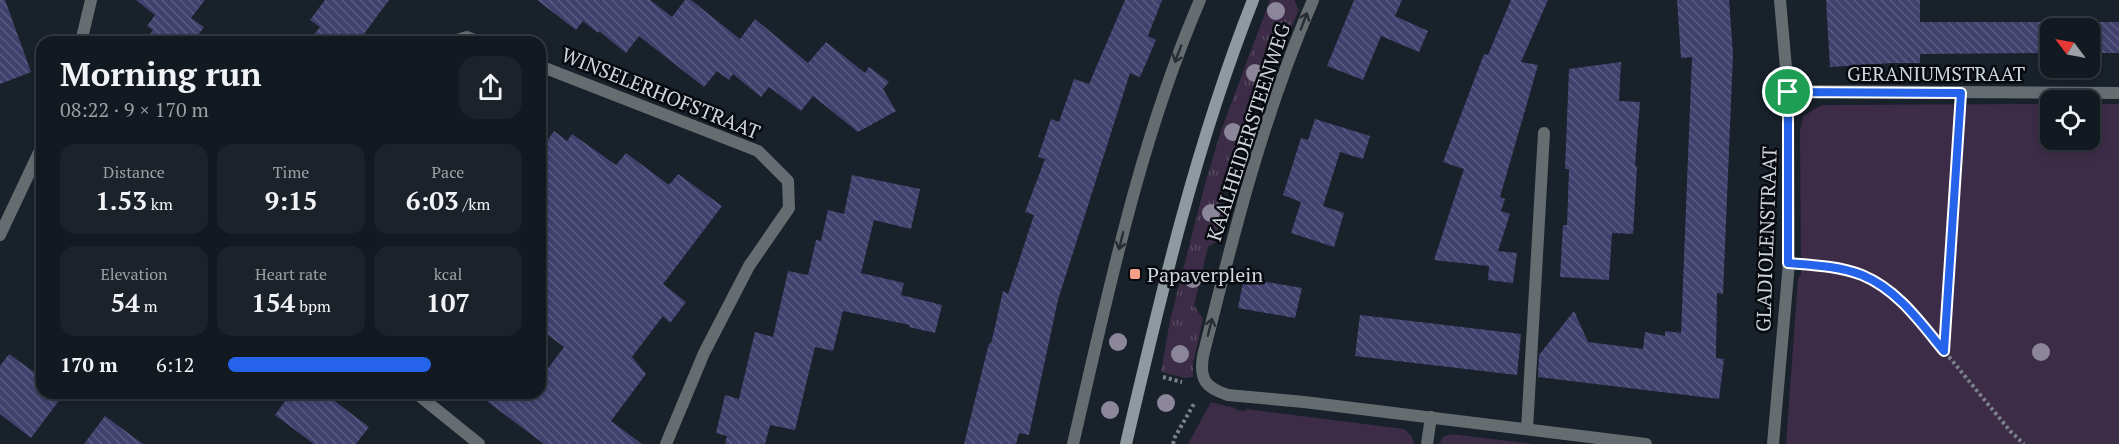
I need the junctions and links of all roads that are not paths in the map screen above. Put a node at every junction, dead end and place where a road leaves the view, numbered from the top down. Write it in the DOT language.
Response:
graph roads {
  1 [pos="91,0"];
  2 [pos="1200,0"];
  3 [pos="1253,0"];
  4 [pos="1313,0"];
  5 [pos="1780,0"];
  6 [pos="82,36"];
  7 [pos="546,68"];
  8 [pos="1788,92"];
  9 [pos="2119,93"];
  10 [pos="1544,133"];
  11 [pos="36,159"];
  12 [pos="0,235"];
  13 [pos="423,399"];
  14 [pos="1431,417"];
  15 [pos="1527,429"];
  16 [pos="479,444"];
  17 [pos="666,444"];
  18 [pos="1073,444"];
  19 [pos="1126,444"];
  20 [pos="1427,444"];
  21 [pos="1646,444"];
  22 [pos="1773,444"];
  1 -- 6 [label="street"];
  2 -- 18 [label="street, one-way"];
  3 -- 19 [label="street, KAALHEIDERSTEENWEG"];
  14 -- 4 [label="street, KAALHEIDERSTEENWEG, one-way"];
  5 -- 8 [label="street, GLADIOLENSTRAAT"];
  7 -- 17 [label="street, WINSELERHOFSTRAAT"];
  8 -- 9 [label="street, GERANIUMSTRAAT"];
  8 -- 22 [label="street, GLADIOLENSTRAAT"];
  10 -- 15 [label="street"];
  11 -- 12 [label="street"];
  13 -- 16 [label="street"];
  14 -- 15 [label="street"];
  14 -- 20 [label="street"];
  15 -- 21 [label="street"];
}
